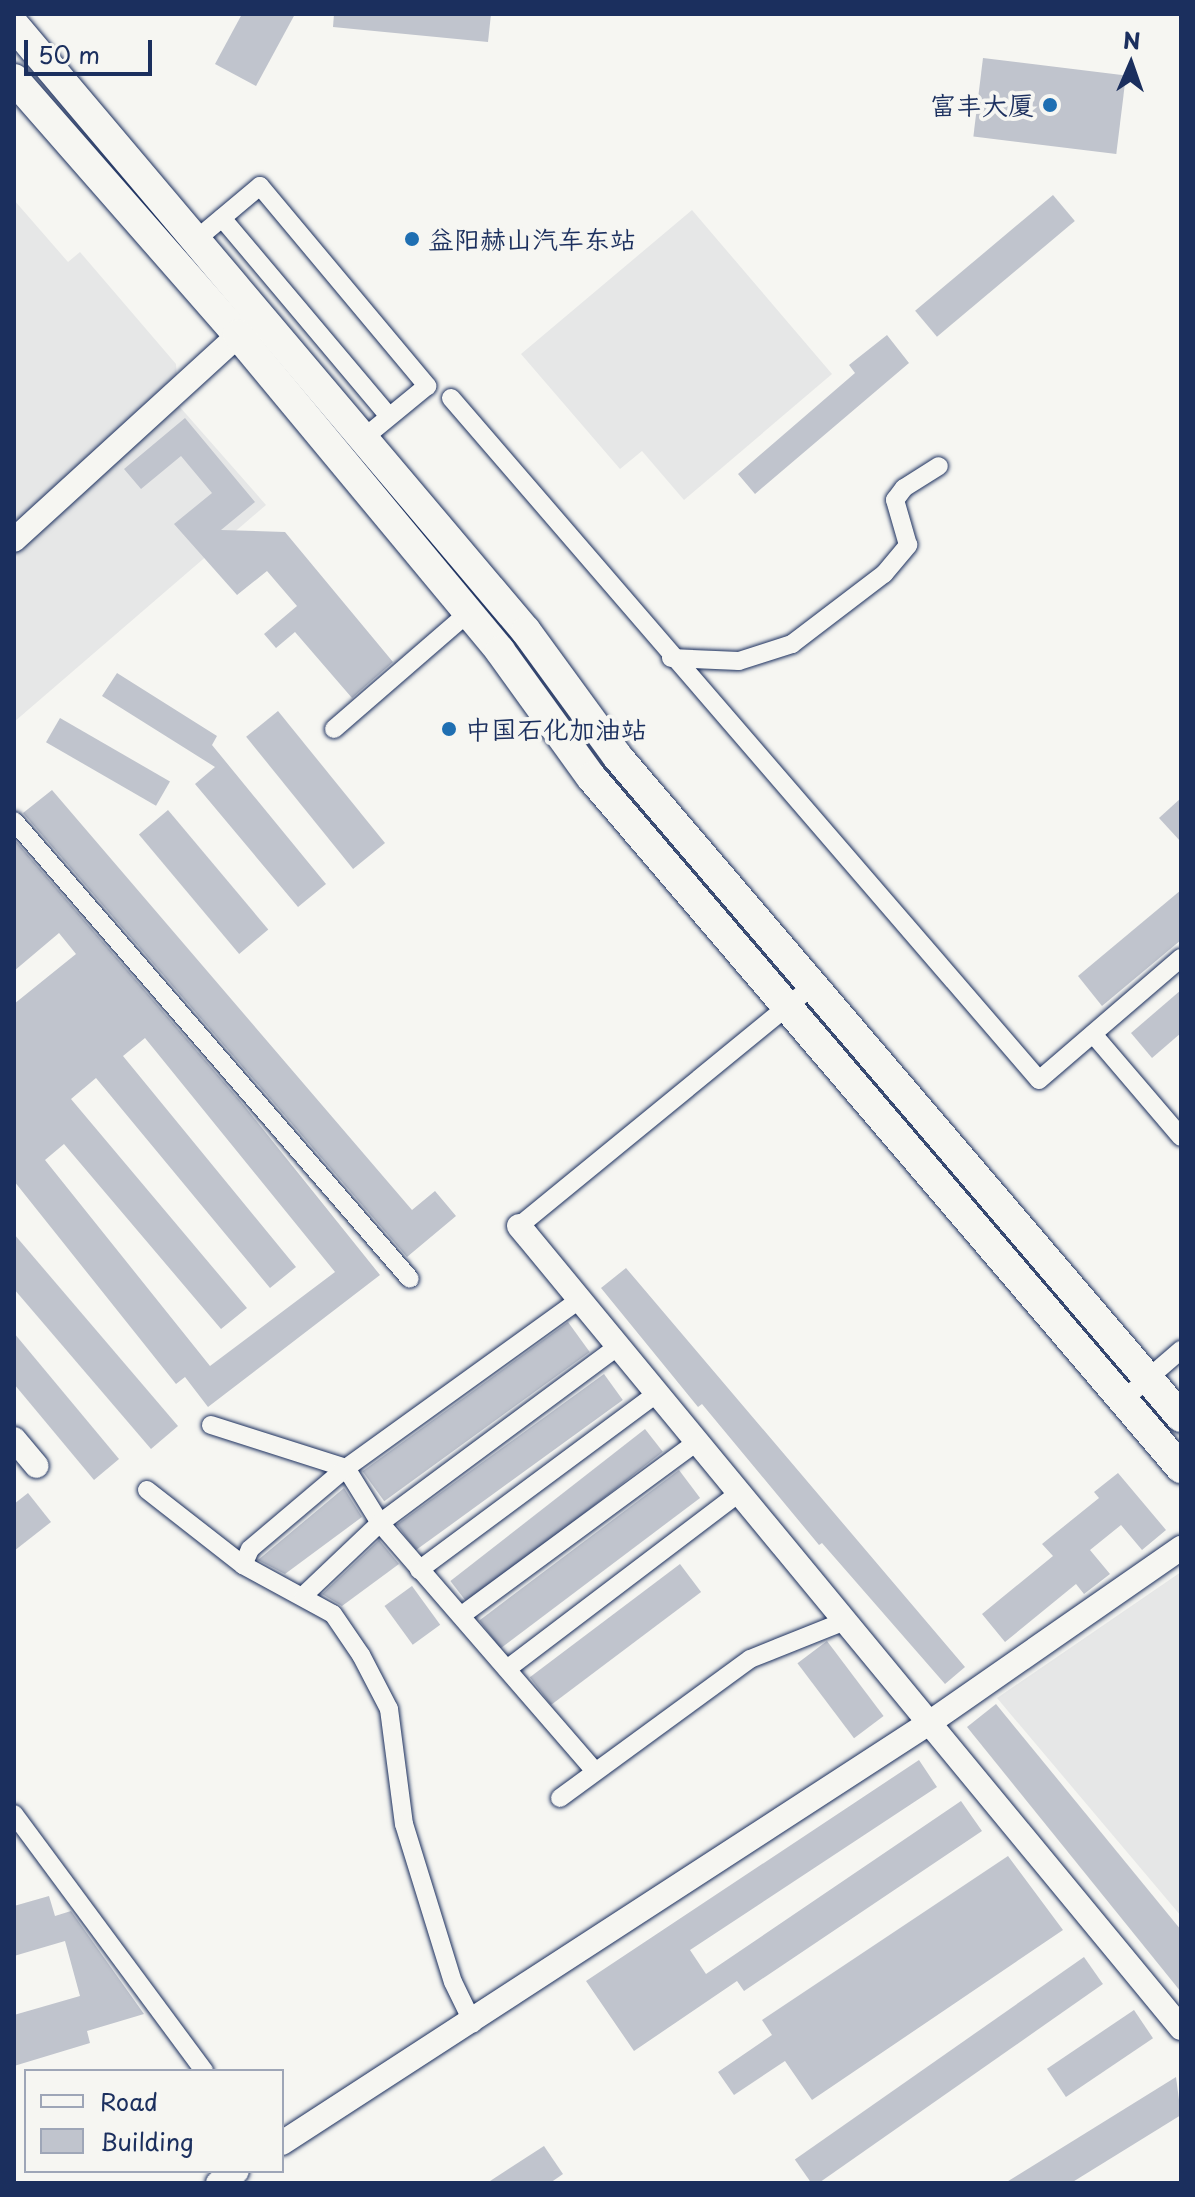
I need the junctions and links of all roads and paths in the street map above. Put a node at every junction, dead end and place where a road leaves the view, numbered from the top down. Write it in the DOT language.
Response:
graph roads {
  1 [pos="14,25"];
  2 [pos="14,79"];
  3 [pos="222,218"];
  4 [pos="198,238"];
  5 [pos="263,314"];
  6 [pos="238,335"];
  7 [pos="451,398"];
  8 [pos="389,416"];
  9 [pos="365,437"];
  10 [pos="939,466"];
  11 [pos="14,540"];
  12 [pos="468,613"];
  13 [pos="671,658"];
  14 [pos="334,729"];
  15 [pos="14,821"];
  16 [pos="1181,958"];
  17 [pos="812,986"];
  18 [pos="786,1006"];
  19 [pos="1093,1034"];
  20 [pos="1181,1137"];
  21 [pos="519,1226"];
  22 [pos="410,1279"];
  23 [pos="580,1299"];
  24 [pos="618,1346"];
  25 [pos="1181,1350"];
  26 [pos="1148,1379"];
  27 [pos="657,1393"];
  28 [pos="1123,1400"];
  29 [pos="1181,1417"];
  30 [pos="211,1425"];
  31 [pos="14,1439"];
  32 [pos="697,1442"];
  33 [pos="37,1466"];
  34 [pos="346,1468"];
  35 [pos="1181,1468"];
  36 [pos="147,1490"];
  37 [pos="739,1493"];
  38 [pos="380,1523"];
  39 [pos="1181,1548"];
  40 [pos="243,1565"];
  41 [pos="419,1570"];
  42 [pos="304,1595"];
  43 [pos="462,1615"];
  44 [pos="845,1621"];
  45 [pos="507,1669"];
  46 [pos="929,1723"];
  47 [pos="593,1769"];
  48 [pos="560,1798"];
  49 [pos="14,1814"];
  50 [pos="473,2023"];
  51 [pos="1181,2028"];
  52 [pos="203,2069"];
  53 [pos="284,2142"];
  1 -- 4 [label="main road"];
  2 -- 6 [label="main road"];
  3 -- 4 [label="street"];
  3 -- 8 [label="street"];
  3 -- 8 [label="street"];
  4 -- 5 [label="main road"];
  5 -- 6 [label="street"];
  5 -- 9 [label="main road"];
  6 -- 11 [label="street"];
  6 -- 12 [label="main road"];
  7 -- 13 [label="street"];
  8 -- 9 [label="street"];
  9 -- 17 [label="main road"];
  10 -- 13 [label="street"];
  12 -- 14 [label="street"];
  12 -- 18 [label="main road"];
  13 -- 19 [label="street"];
  15 -- 22 [label="street"];
  16 -- 19 [label="street"];
  17 -- 18 [label="street"];
  17 -- 26 [label="main road"];
  18 -- 21 [label="street"];
  18 -- 28 [label="main road"];
  19 -- 20 [label="street"];
  21 -- 23 [label="street"];
  23 -- 24 [label="street"];
  23 -- 34 [label="street"];
  24 -- 27 [label="street"];
  24 -- 38 [label="street"];
  25 -- 26 [label="street"];
  26 -- 28 [label="street"];
  26 -- 29 [label="main road"];
  27 -- 32 [label="street"];
  27 -- 41 [label="street"];
  28 -- 35 [label="main road"];
  30 -- 34 [label="street"];
  31 -- 33 [label="street"];
  32 -- 37 [label="street"];
  32 -- 43 [label="street"];
  34 -- 38 [label="street"];
  34 -- 40 [label="street"];
  36 -- 40 [label="street"];
  37 -- 44 [label="street"];
  37 -- 45 [label="street"];
  38 -- 41 [label="street"];
  38 -- 42 [label="street"];
  39 -- 46 [label="street"];
  40 -- 42 [label="street"];
  41 -- 43 [label="street"];
  42 -- 50 [label="street"];
  43 -- 45 [label="street"];
  44 -- 46 [label="street"];
  44 -- 47 [label="street"];
  45 -- 47 [label="street"];
  46 -- 50 [label="street"];
  46 -- 51 [label="street"];
  47 -- 48 [label="street"];
  49 -- 52 [label="street"];
  50 -- 53 [label="street"];
}
